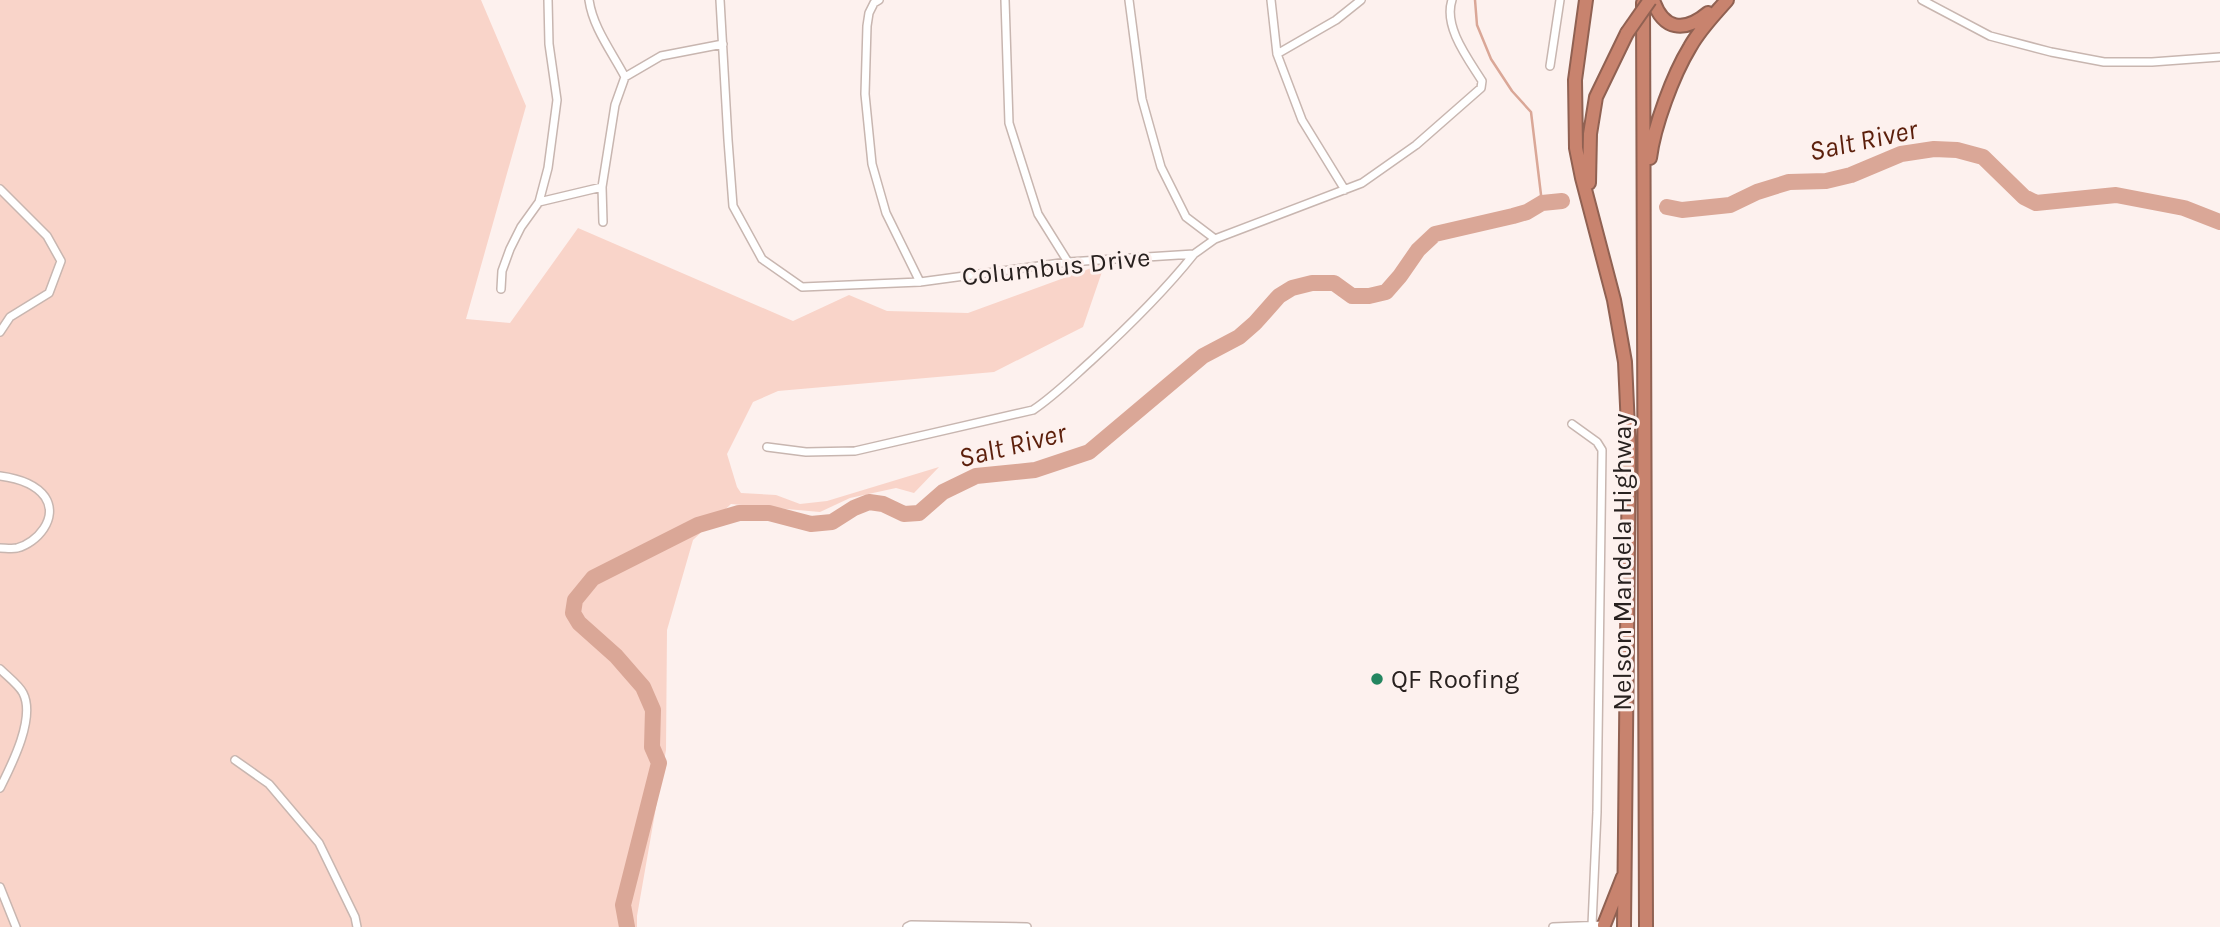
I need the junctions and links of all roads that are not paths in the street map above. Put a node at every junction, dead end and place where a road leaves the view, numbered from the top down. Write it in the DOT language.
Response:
graph roads {
  1 [pos="548,0"];
  2 [pos="589,0"];
  3 [pos="720,0"];
  4 [pos="879,0"];
  5 [pos="1005,0"];
  6 [pos="1129,0"];
  7 [pos="1271,0"];
  8 [pos="1361,0"];
  9 [pos="1452,0"];
  10 [pos="1560,0"];
  11 [pos="1586,0"];
  12 [pos="1643,0"];
  13 [pos="1651,0"];
  14 [pos="1726,0"];
  15 [pos="1922,0"];
  16 [pos="723,44"];
  17 [pos="1277,54"];
  18 [pos="2220,57"];
  19 [pos="1550,66"];
  20 [pos="625,77"];
  21 [pos="603,187"];
  22 [pos="0,189"];
  23 [pos="1345,190"];
  24 [pos="1644,197"];
  25 [pos="539,202"];
  26 [pos="1593,215"];
  27 [pos="603,222"];
  28 [pos="1215,239"];
  29 [pos="1194,254"];
  30 [pos="1068,262"];
  31 [pos="920,282"];
  32 [pos="501,289"];
  33 [pos="0,332"];
  34 [pos="1572,424"];
  35 [pos="767,447"];
  36 [pos="0,476"];
  37 [pos="0,548"];
  38 [pos="0,669"];
  39 [pos="234,760"];
  40 [pos="0,788"];
  41 [pos="1627,867"];
  42 [pos="0,887"];
  43 [pos="1598,925"];
  44 [pos="16,927"];
  45 [pos="357,927"];
  46 [pos="907,927"];
  47 [pos="1027,927"];
  48 [pos="1553,927"];
  49 [pos="1625,927"];
  50 [pos="1646,927"];
  1 -- 25 [label="street"];
  2 -- 20 [label="street"];
  3 -- 16 [label="street, Columbus Drive"];
  4 -- 31 [label="street"];
  5 -- 30 [label="street"];
  6 -- 28 [label="street"];
  7 -- 17 [label="street"];
  8 -- 17 [label="street"];
  9 -- 23 [label="street"];
  10 -- 19 [label="street"];
  11 -- 26 [label="highway"];
  12 -- 24 [label="highway"];
  13 -- 14 [label="highway"];
  13 -- 26 [label="highway, bridge"];
  14 -- 24 [label="highway"];
  15 -- 18 [label="street"];
  16 -- 20 [label="street"];
  16 -- 31 [label="street, Columbus Drive"];
  17 -- 23 [label="street"];
  20 -- 21 [label="street"];
  21 -- 25 [label="street"];
  21 -- 27 [label="street"];
  22 -- 33 [label="street"];
  23 -- 28 [label="street"];
  24 -- 50 [label="highway, Nelson Mandela Highway"];
  25 -- 32 [label="street"];
  26 -- 41 [label="highway, Nelson Mandela Highway"];
  28 -- 29 [label="street"];
  29 -- 30 [label="street, Columbus Drive"];
  29 -- 35 [label="street"];
  30 -- 31 [label="street, Columbus Drive"];
  34 -- 43 [label="street"];
  36 -- 37 [label="street"];
  38 -- 40 [label="street"];
  39 -- 45 [label="street"];
  41 -- 43 [label="highway"];
  41 -- 49 [label="highway, Nelson Mandela Highway"];
  42 -- 44 [label="street"];
  43 -- 48 [label="street"];
  46 -- 47 [label="street"];
}
